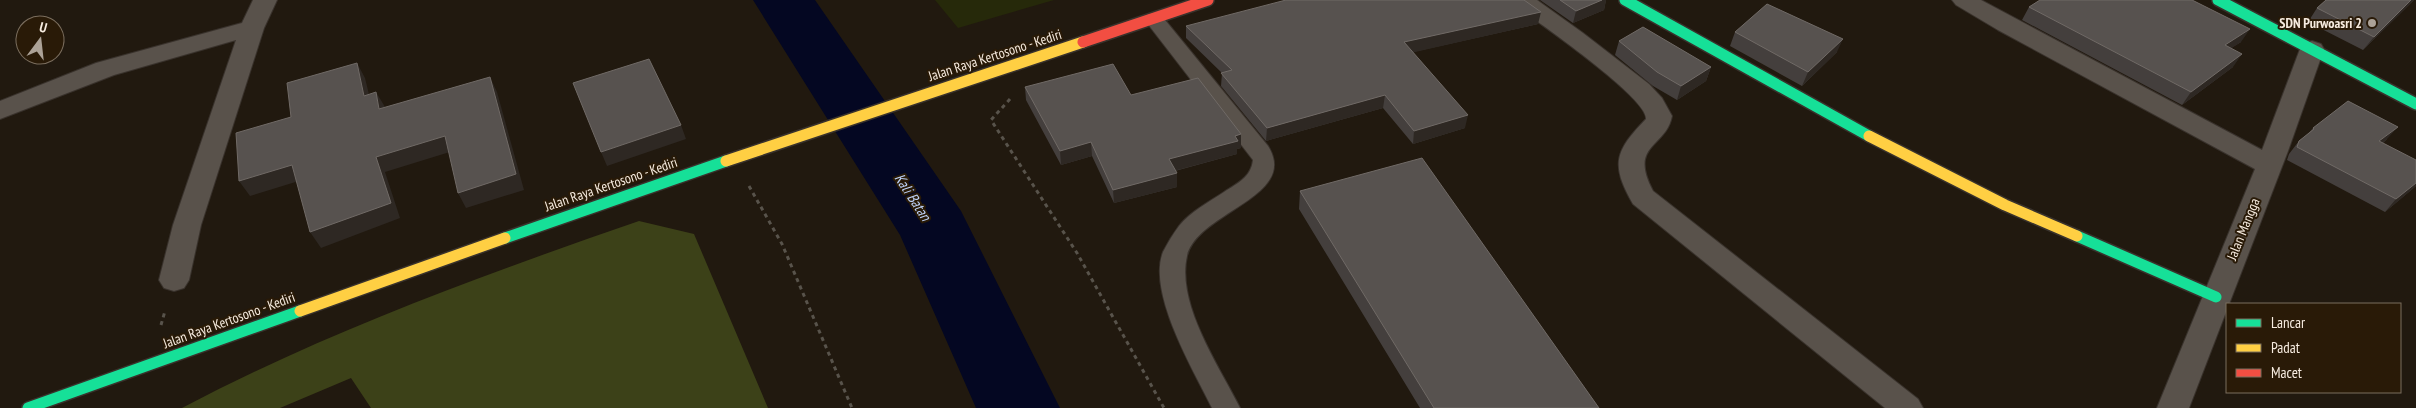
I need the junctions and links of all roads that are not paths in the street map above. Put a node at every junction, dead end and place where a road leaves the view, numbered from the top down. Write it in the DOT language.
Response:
graph roads {
  1 [pos="265,0"];
  2 [pos="1208,0"];
  3 [pos="1522,0"];
  4 [pos="1625,0"];
  5 [pos="1964,0"];
  6 [pos="2218,0"];
  7 [pos="1154,19"];
  8 [pos="252,28"];
  9 [pos="2312,49"];
  10 [pos="2416,104"];
  11 [pos="0,111"];
  12 [pos="2269,165"];
  13 [pos="174,280"];
  14 [pos="2216,296"];
  15 [pos="28,408"];
  16 [pos="1226,408"];
  17 [pos="1907,408"];
  18 [pos="2173,408"];
  1 -- 8 [label="street"];
  2 -- 7 [label="main road, Jalan Raya Kertosono - Kediri"];
  3 -- 17 [label="street"];
  4 -- 14 [label="main road"];
  5 -- 12 [label="street"];
  6 -- 9 [label="main road"];
  7 -- 15 [label="main road, Jalan Raya Kertosono - Kediri"];
  7 -- 16 [label="lane"];
  8 -- 11 [label="street"];
  8 -- 13 [label="street"];
  9 -- 10 [label="main road"];
  9 -- 12 [label="street, Jalan Mangga"];
  12 -- 14 [label="street, Jalan Mangga"];
  14 -- 18 [label="street, Jalan Mangga"];
}
